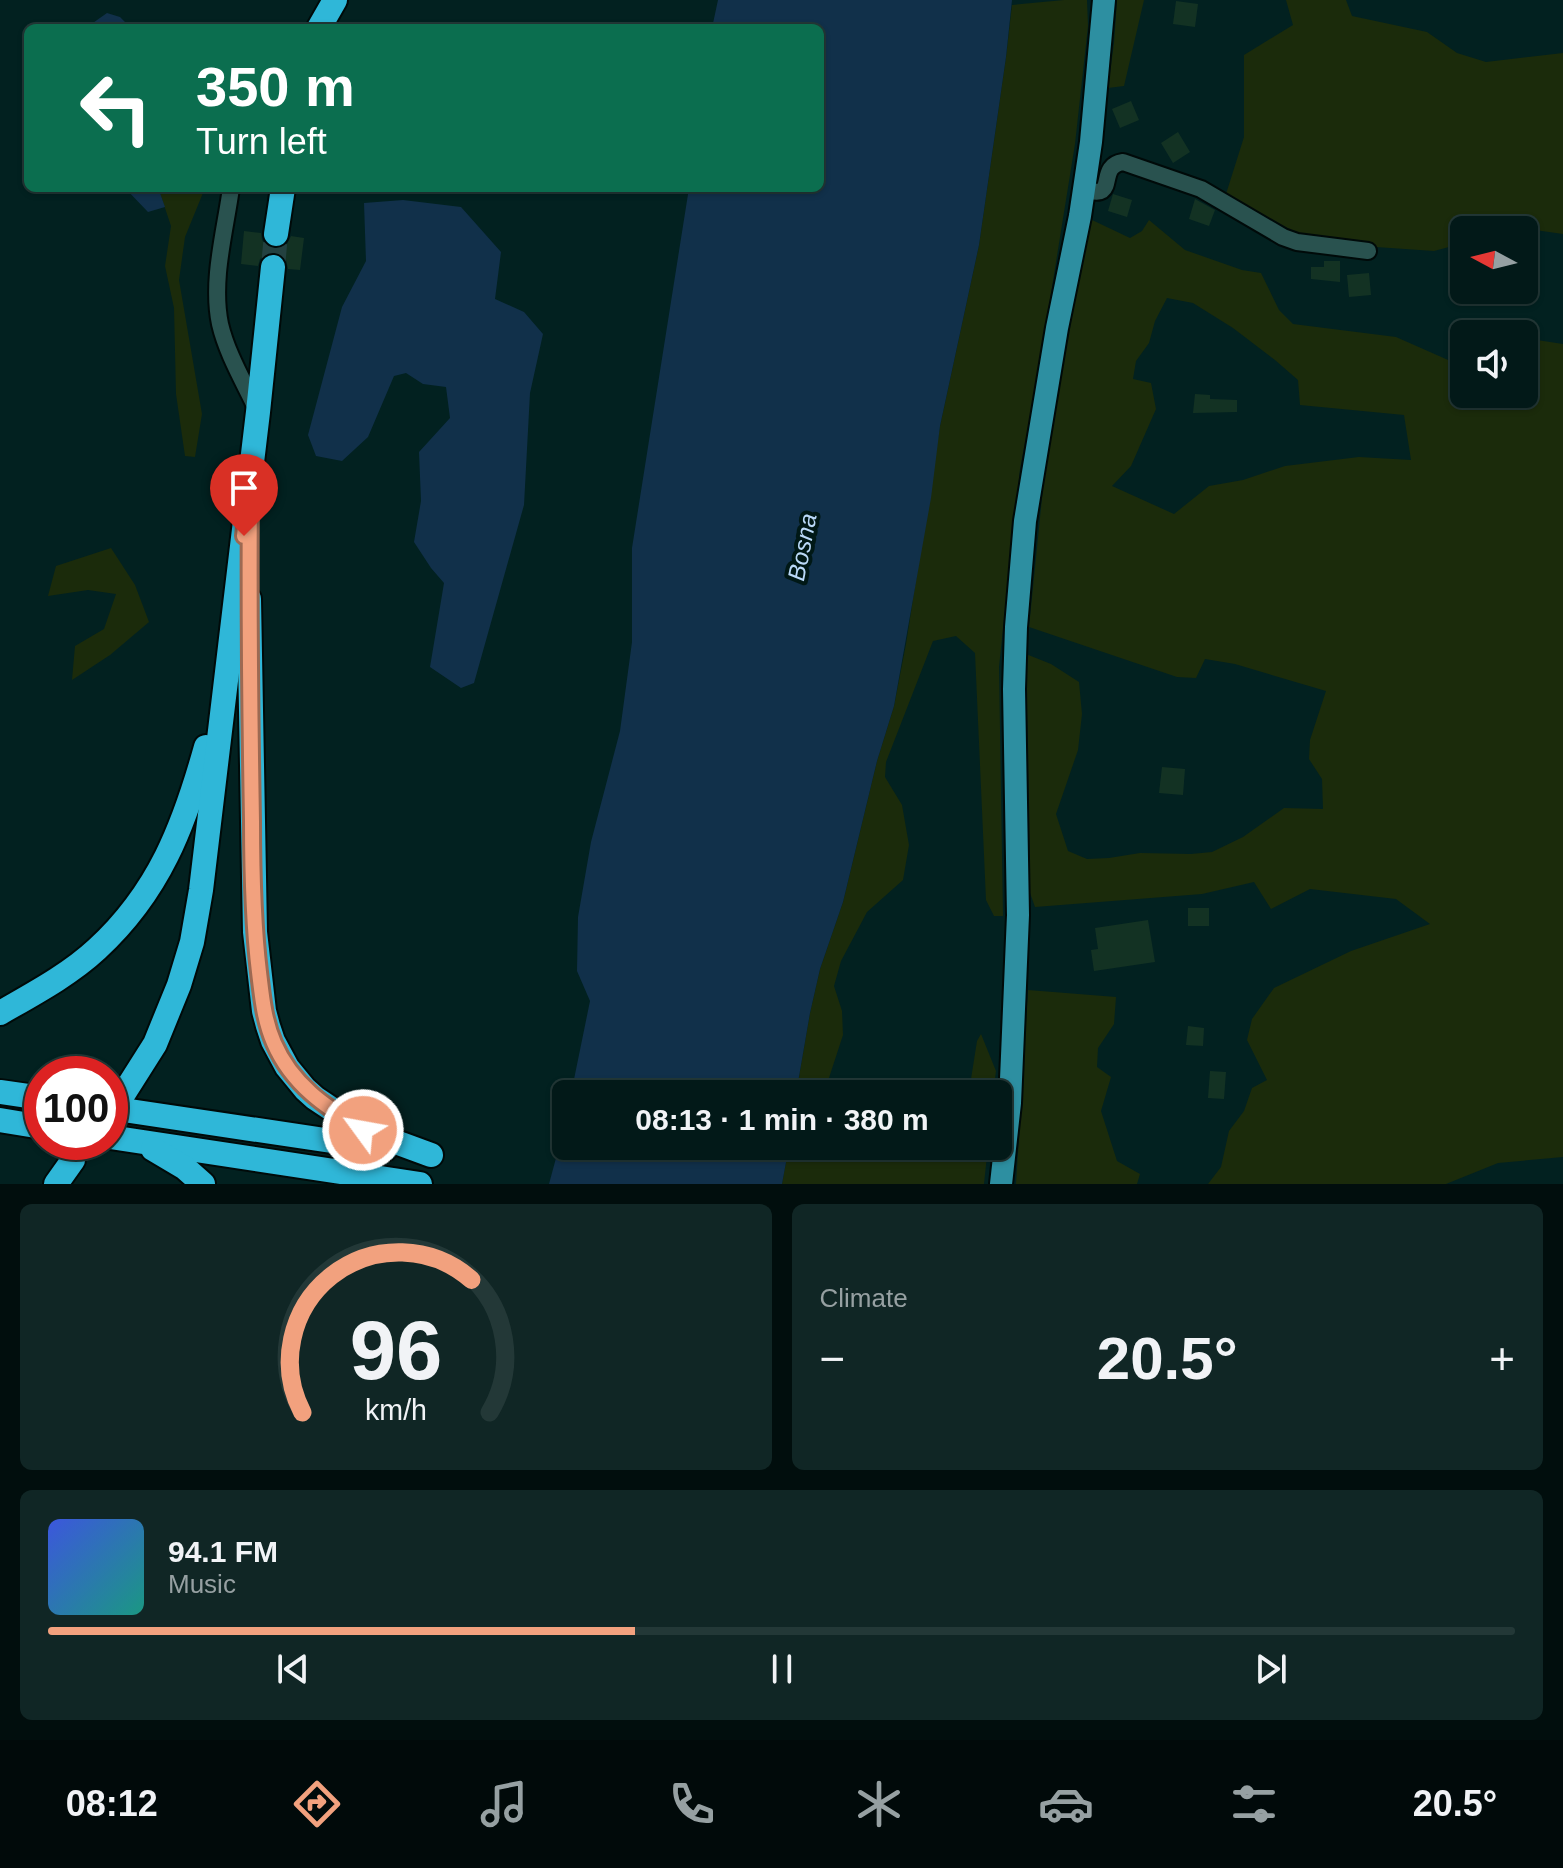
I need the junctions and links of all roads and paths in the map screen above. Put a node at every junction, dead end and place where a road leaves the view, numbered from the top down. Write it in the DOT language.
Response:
graph roads {
  1 [pos="335,0"];
  2 [pos="1104,0"];
  3 [pos="321,24"];
  4 [pos="1084,189"];
  5 [pos="230,192"];
  6 [pos="282,192"];
  7 [pos="276,234"];
  8 [pos="1368,251"];
  9 [pos="273,267"];
  10 [pos="258,412"];
  11 [pos="250,481"];
  12 [pos="230,647"];
  13 [pos="0,1013"];
  14 [pos="128,1084"];
  15 [pos="0,1092"];
  16 [pos="24,1095"];
  17 [pos="128,1103"];
  18 [pos="0,1120"];
  19 [pos="24,1124"];
  20 [pos="128,1140"];
  21 [pos="128,1142"];
  22 [pos="73,1160"];
  23 [pos="56,1184"];
  24 [pos="203,1184"];
  25 [pos="420,1184"];
  26 [pos="1001,1184"];
  1 -- 3 [label="highway"];
  2 -- 4 [label="main road"];
  4 -- 8 [label="street"];
  4 -- 26 [label="main road"];
  5 -- 10 [label="street"];
  6 -- 7 [label="highway"];
  9 -- 10 [label="highway"];
  10 -- 11 [label="highway"];
  11 -- 12 [label="highway"];
  11 -- 17 [label="highway"];
  12 -- 13 [label="highway"];
  12 -- 14 [label="highway"];
  15 -- 16 [label="highway"];
  18 -- 19 [label="highway"];
  20 -- 25 [label="highway"];
  21 -- 24 [label="highway"];
  22 -- 23 [label="highway"];
}
